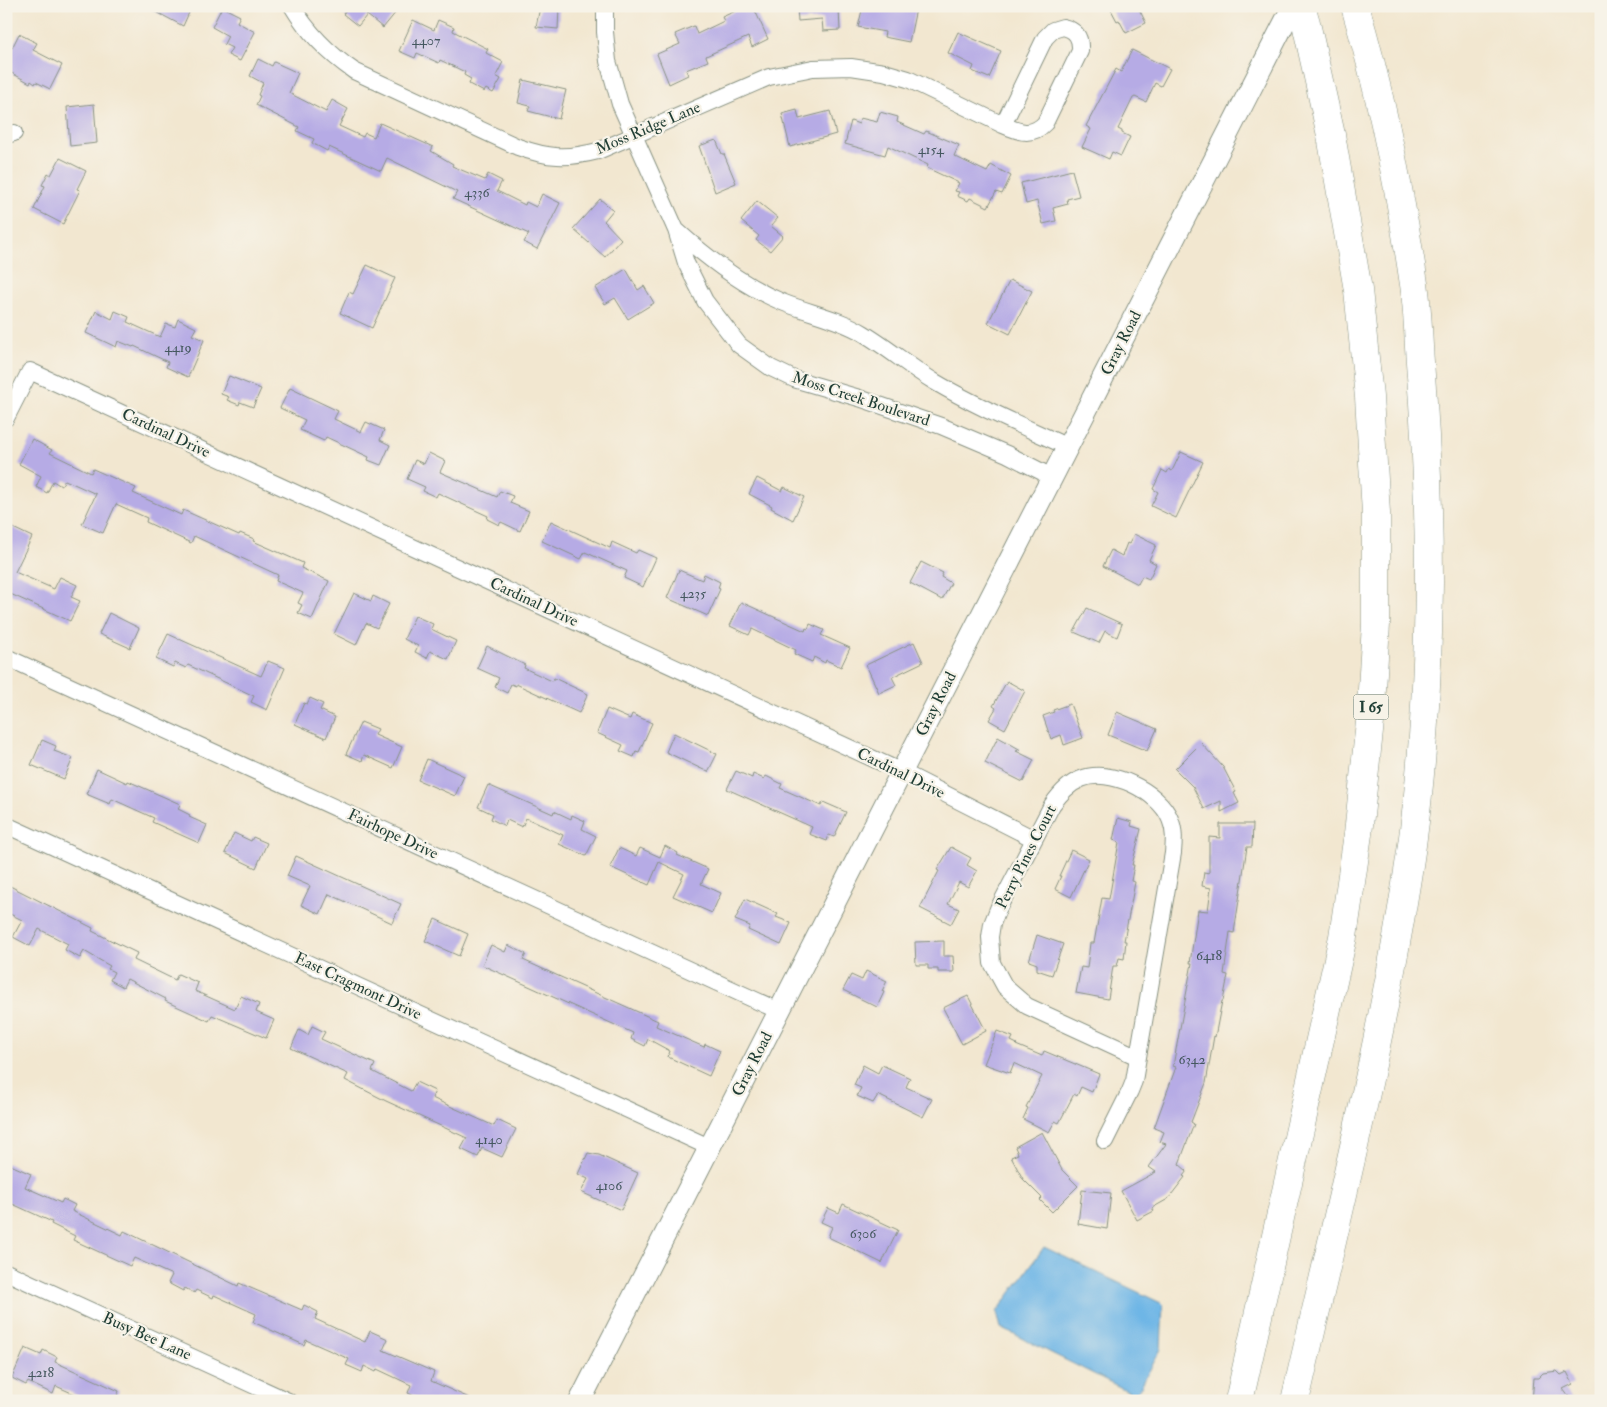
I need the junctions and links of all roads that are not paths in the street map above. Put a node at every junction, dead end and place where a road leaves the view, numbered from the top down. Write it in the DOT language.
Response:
graph roads {
  1 [pos="292,6"];
  2 [pos="605,6"];
  3 [pos="1293,6"];
  4 [pos="1301,6"];
  5 [pos="1355,6"];
  6 [pos="1003,125"];
  7 [pos="634,136"];
  8 [pos="676,230"];
  9 [pos="6,418"];
  10 [pos="1068,447"];
  11 [pos="1052,477"];
  12 [pos="6,657"];
  13 [pos="902,772"];
  14 [pos="6,826"];
  15 [pos="1034,839"];
  16 [pos="779,1012"];
  17 [pos="1138,1057"];
  18 [pos="1104,1141"];
  19 [pos="709,1147"];
  20 [pos="6,1272"];
  21 [pos="288,1401"];
  22 [pos="580,1401"];
  23 [pos="1239,1401"];
  24 [pos="1295,1401"];
  1 -- 7 [label="street, Moss Ridge Lane"];
  2 -- 7 [label="street, Moss Creek Boulevard"];
  3 -- 10 [label="street, Gray Road"];
  4 -- 23 [label="highway, I 65"];
  5 -- 24 [label="highway"];
  6 -- 6 [label="street, Moss Ridge Lane"];
  6 -- 7 [label="street, Moss Ridge Lane"];
  7 -- 8 [label="street, Moss Creek Boulevard"];
  8 -- 10 [label="street, Moss Creek Boulevard"];
  8 -- 11 [label="street, Moss Creek Boulevard"];
  9 -- 13 [label="street, Cardinal Drive"];
  10 -- 11 [label="street, Gray Road"];
  11 -- 13 [label="street, Gray Road"];
  12 -- 16 [label="street, Fairhope Drive"];
  13 -- 15 [label="street, Cardinal Drive"];
  13 -- 16 [label="street, Gray Road"];
  14 -- 19 [label="street, East Cragmont Drive"];
  15 -- 17 [label="street, Perry Pines Court"];
  15 -- 17 [label="street, Perry Pines Court"];
  16 -- 19 [label="street, Gray Road"];
  17 -- 18 [label="street, Perry Pines Court"];
  19 -- 22 [label="street, Gray Road"];
  20 -- 21 [label="street, Busy Bee Lane"];
}
